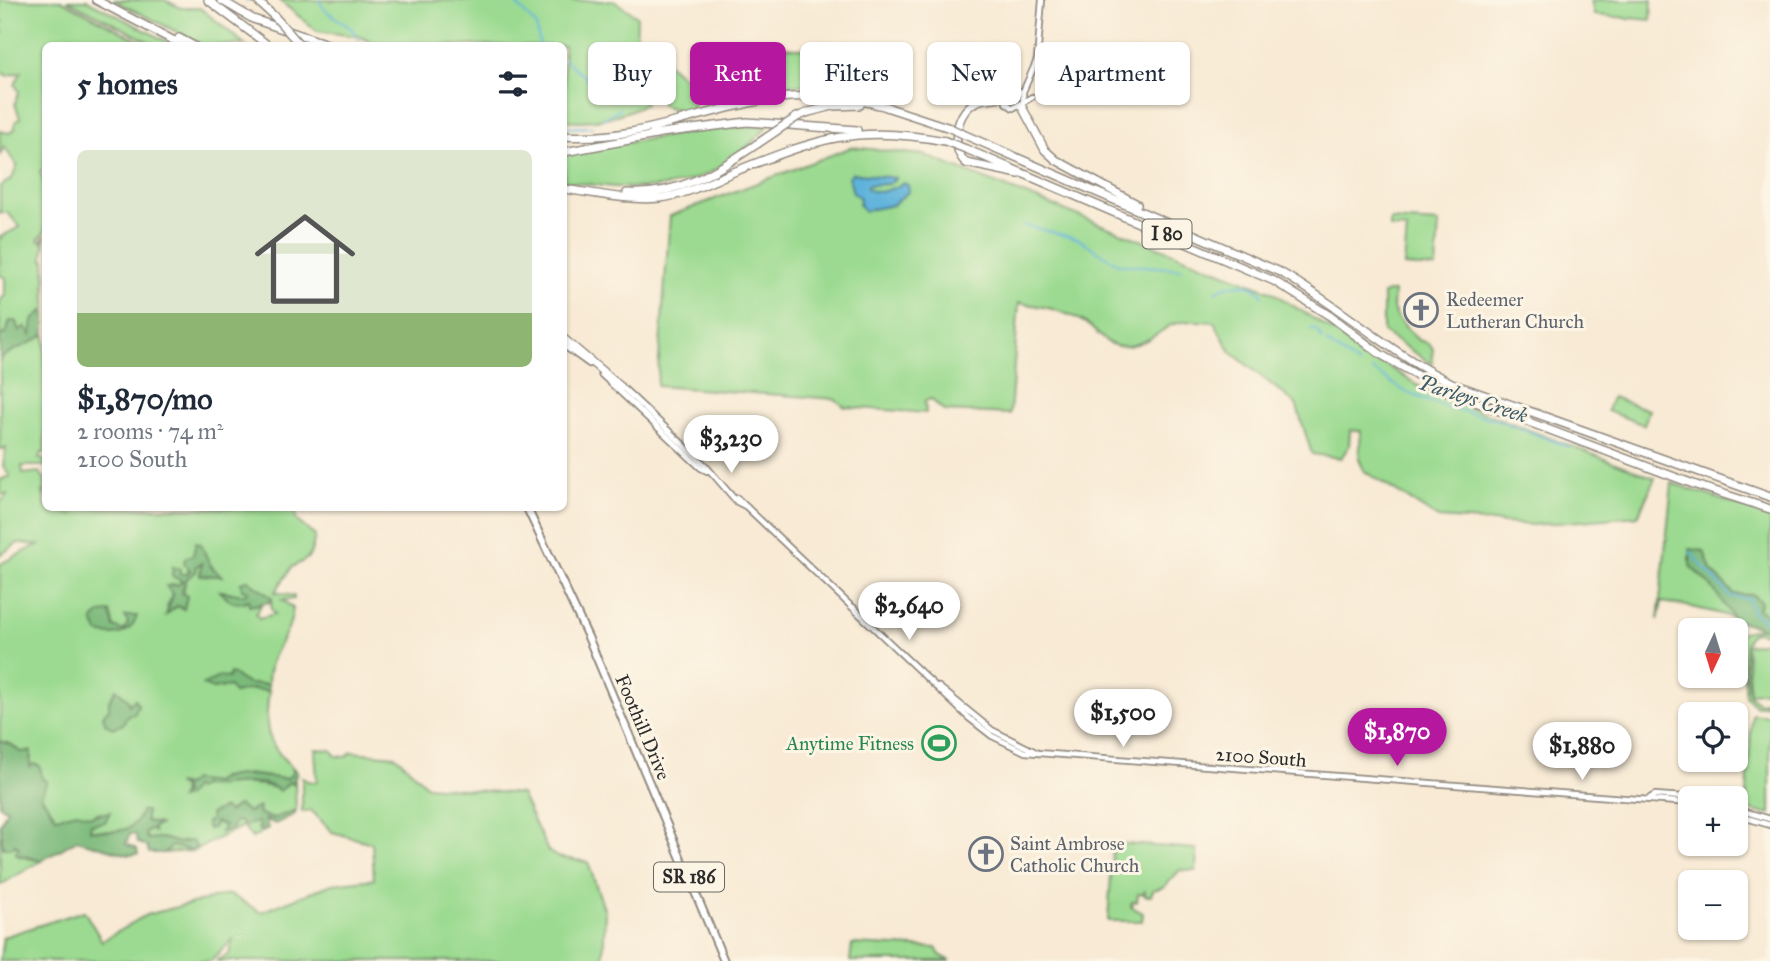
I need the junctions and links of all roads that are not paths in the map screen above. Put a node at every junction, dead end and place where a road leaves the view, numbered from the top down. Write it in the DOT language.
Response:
graph roads {
  1 [pos="96,0"];
  2 [pos="106,0"];
  3 [pos="208,0"];
  4 [pos="214,0"];
  5 [pos="221,0"];
  6 [pos="256,0"];
  7 [pos="1042,0"];
  8 [pos="176,42"];
  9 [pos="186,42"];
  10 [pos="263,42"];
  11 [pos="297,42"];
  12 [pos="307,42"];
  13 [pos="321,42"];
  14 [pos="1028,78"];
  15 [pos="1021,84"];
  16 [pos="1023,94"];
  17 [pos="1022,103"];
  18 [pos="972,105"];
  19 [pos="888,107"];
  20 [pos="879,132"];
  21 [pos="663,133"];
  22 [pos="567,138"];
  23 [pos="567,138"];
  24 [pos="567,151"];
  25 [pos="1044,180"];
  26 [pos="567,187"];
  27 [pos="567,187"];
  28 [pos="1168,222"];
  29 [pos="567,342"];
  30 [pos="567,348"];
  31 [pos="620,389"];
  32 [pos="1770,497"];
  33 [pos="1770,509"];
  34 [pos="528,511"];
  35 [pos="939,687"];
  36 [pos="1038,753"];
  37 [pos="1678,796"];
  38 [pos="1650,798"];
  39 [pos="1678,802"];
  40 [pos="1748,813"];
  41 [pos="1748,819"];
  42 [pos="1770,819"];
  43 [pos="1770,825"];
  44 [pos="724,961"];
  1 -- 8 [label="highway"];
  2 -- 9 [label="highway"];
  3 -- 10 [label="highway"];
  4 -- 12 [label="highway"];
  5 -- 13 [label="highway"];
  6 -- 11 [label="highway, bridge"];
  7 -- 14 [label="main road"];
  14 -- 15 [label="main road"];
  14 -- 16 [label="main road"];
  16 -- 17 [label="main road"];
  17 -- 28 [label="highway"];
  18 -- 25 [label="highway"];
  19 -- 22 [label="highway"];
  19 -- 26 [label="highway, I 80, bridge"];
  19 -- 28 [label="highway, I 80, bridge"];
  20 -- 21 [label="highway"];
  20 -- 25 [label="highway, I 80, bridge"];
  20 -- 27 [label="highway, I 80"];
  21 -- 23 [label="highway"];
  21 -- 24 [label="highway"];
  25 -- 33 [label="highway, I 80"];
  28 -- 32 [label="highway, I 80"];
  29 -- 31 [label="highway"];
  30 -- 31 [label="main road"];
  31 -- 35 [label="main road"];
  34 -- 44 [label="main road, Foothill Drive / SR 186"];
  35 -- 36 [label="main road, 2100 South"];
  35 -- 36 [label="main road, 2100 South"];
  36 -- 38 [label="main road, 2100 South"];
  37 -- 38 [label="main road, 2100 South"];
  38 -- 39 [label="main road, 2100 South"];
  40 -- 42 [label="main road"];
  41 -- 43 [label="main road"];
}
